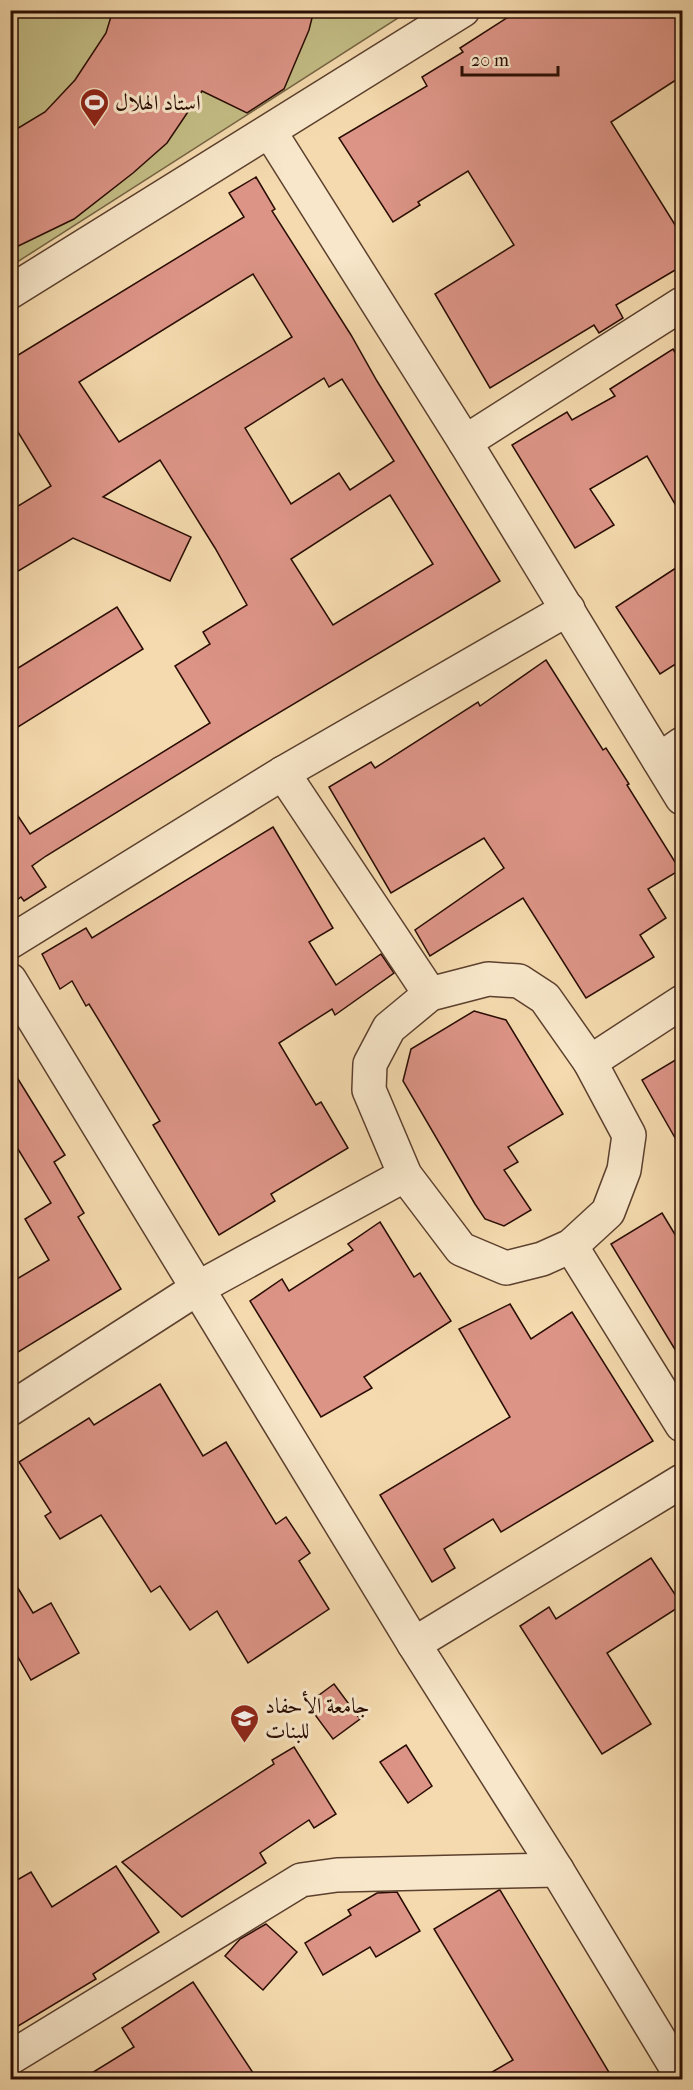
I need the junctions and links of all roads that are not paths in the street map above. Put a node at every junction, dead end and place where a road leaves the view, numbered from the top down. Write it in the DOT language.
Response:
graph roads {
  1 [pos="463,10"];
  2 [pos="270,132"];
  3 [pos="10,292"];
  4 [pos="682,304"];
  5 [pos="465,442"];
  6 [pos="568,609"];
  7 [pos="671,752"];
  8 [pos="283,773"];
  9 [pos="682,798"];
  10 [pos="10,942"];
  11 [pos="10,980"];
  12 [pos="430,994"];
  13 [pos="682,1002"];
  14 [pos="590,1062"];
  15 [pos="405,1175"];
  16 [pos="570,1246"];
  17 [pos="198,1288"];
  18 [pos="10,1409"];
  19 [pos="682,1425"];
  20 [pos="682,1481"];
  21 [pos="414,1644"];
  22 [pos="556,1870"];
  23 [pos="10,2058"];
  24 [pos="682,2077"];
  1 -- 2 [label="street"];
  2 -- 3 [label="street"];
  2 -- 5 [label="street"];
  4 -- 5 [label="street"];
  5 -- 6 [label="street"];
  6 -- 7 [label="street"];
  6 -- 8 [label="street"];
  7 -- 9 [label="street"];
  8 -- 10 [label="street"];
  8 -- 12 [label="street"];
  11 -- 17 [label="street"];
  12 -- 14 [label="street"];
  12 -- 15 [label="street"];
  13 -- 14 [label="street"];
  14 -- 16 [label="street"];
  15 -- 16 [label="street"];
  15 -- 17 [label="street"];
  16 -- 19 [label="street"];
  17 -- 18 [label="street"];
  17 -- 21 [label="street"];
  20 -- 21 [label="street"];
  21 -- 22 [label="street"];
  22 -- 23 [label="street"];
  22 -- 24 [label="street"];
}
